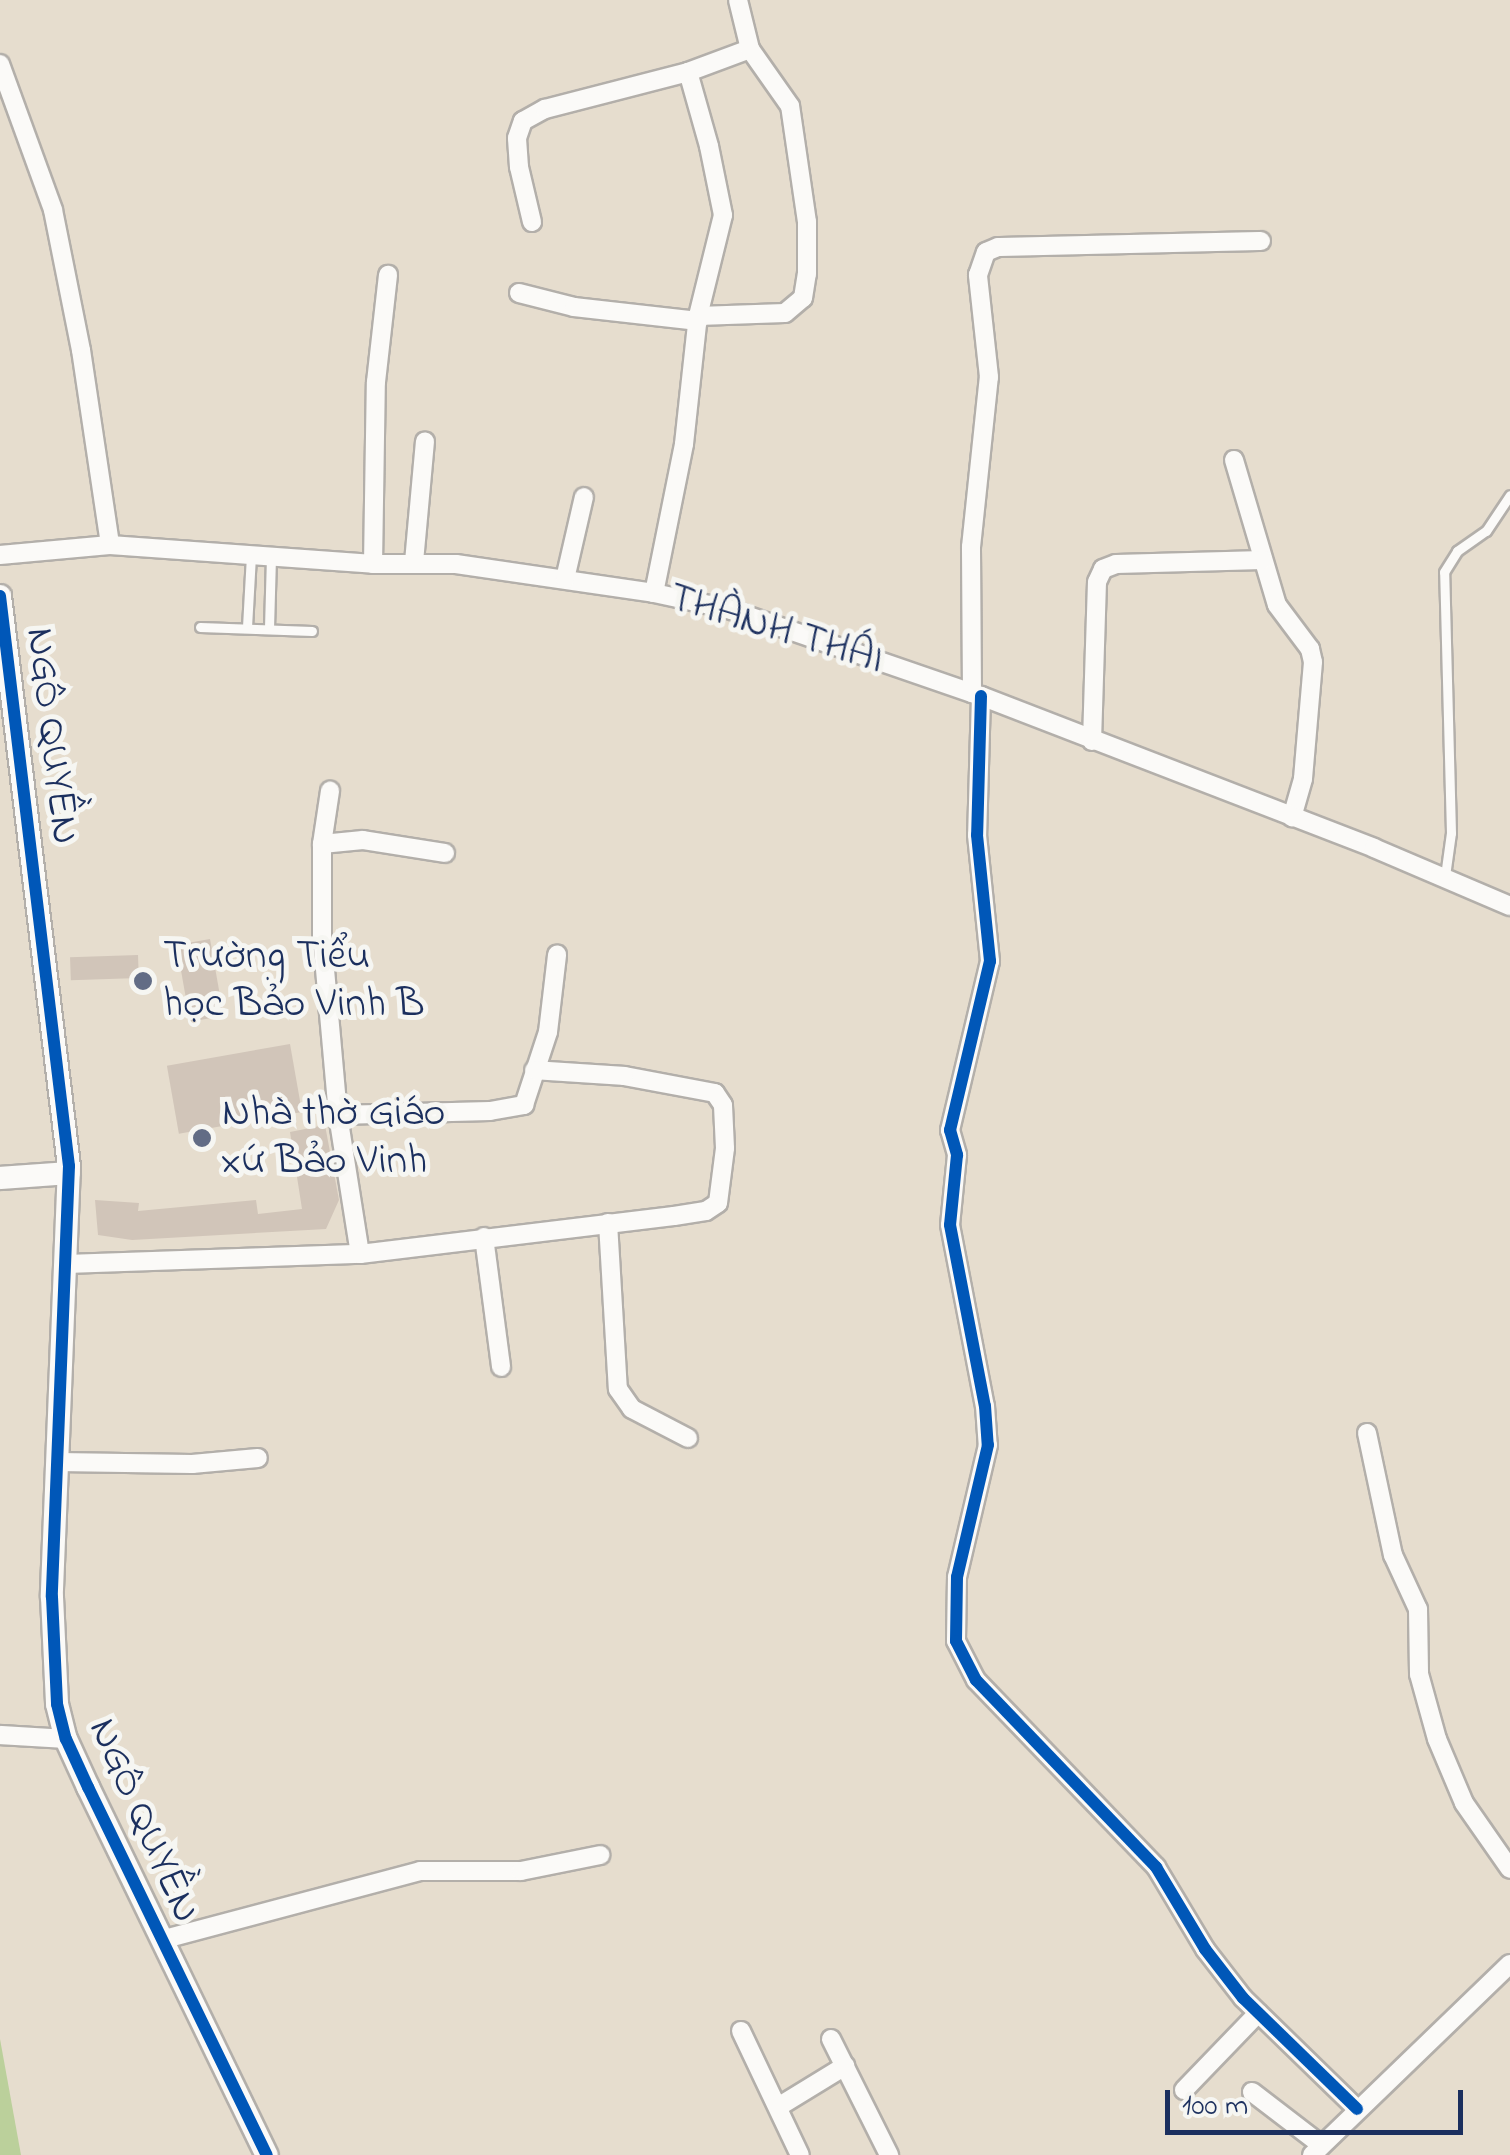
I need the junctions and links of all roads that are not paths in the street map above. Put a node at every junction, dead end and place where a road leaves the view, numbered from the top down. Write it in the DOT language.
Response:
graph roads {
  1 [pos="738,0"];
  2 [pos="750,49"];
  3 [pos="0,64"];
  4 [pos="688,72"];
  5 [pos="532,222"];
  6 [pos="1261,241"];
  7 [pos="388,275"];
  8 [pos="520,293"];
  9 [pos="698,319"];
  10 [pos="425,442"];
  11 [pos="1234,460"];
  12 [pos="1510,496"];
  13 [pos="584,497"];
  14 [pos="110,544"];
  15 [pos="0,556"];
  16 [pos="250,556"];
  17 [pos="270,557"];
  18 [pos="1263,560"];
  19 [pos="414,562"];
  20 [pos="373,564"];
  21 [pos="565,579"];
  22 [pos="654,593"];
  23 [pos="0,596"];
  24 [pos="200,627"];
  25 [pos="247,627"];
  26 [pos="269,628"];
  27 [pos="312,632"];
  28 [pos="976,694"];
  29 [pos="1092,742"];
  30 [pos="330,792"];
  31 [pos="1292,817"];
  32 [pos="322,844"];
  33 [pos="446,853"];
  34 [pos="1445,876"];
  35 [pos="1510,906"];
  36 [pos="556,956"];
  37 [pos="534,1070"];
  38 [pos="338,1115"];
  39 [pos="69,1174"];
  40 [pos="0,1178"];
  41 [pos="608,1223"];
  42 [pos="484,1237"];
  43 [pos="360,1254"];
  44 [pos="68,1264"];
  45 [pos="501,1367"];
  46 [pos="1367,1433"];
  47 [pos="688,1438"];
  48 [pos="258,1458"];
  49 [pos="58,1462"];
  50 [pos="0,1736"];
  51 [pos="66,1739"];
  52 [pos="600,1855"];
  53 [pos="1510,1869"];
  54 [pos="160,1940"];
  55 [pos="1510,1964"];
  56 [pos="1258,2013"];
  57 [pos="741,2031"];
  58 [pos="831,2038"];
  59 [pos="845,2066"];
  60 [pos="1184,2090"];
  61 [pos="1252,2092"];
  62 [pos="778,2108"];
  63 [pos="1357,2109"];
  64 [pos="1316,2150"];
  65 [pos="267,2155"];
  66 [pos="800,2155"];
  67 [pos="889,2155"];
  1 -- 2 [label="street"];
  2 -- 4 [label="street"];
  2 -- 9 [label="street"];
  3 -- 14 [label="street"];
  4 -- 5 [label="street"];
  4 -- 9 [label="street"];
  6 -- 28 [label="street"];
  7 -- 20 [label="street"];
  8 -- 9 [label="street"];
  9 -- 22 [label="street"];
  10 -- 19 [label="street"];
  11 -- 18 [label="street"];
  12 -- 34 [label="lane"];
  13 -- 21 [label="street"];
  14 -- 15 [label="street, THÀNH THÁI"];
  14 -- 16 [label="street, THÀNH THÁI"];
  16 -- 17 [label="street, THÀNH THÁI"];
  16 -- 25 [label="lane"];
  17 -- 20 [label="street, THÀNH THÁI"];
  17 -- 26 [label="lane"];
  18 -- 29 [label="street"];
  18 -- 31 [label="street"];
  19 -- 20 [label="street, THÀNH THÁI"];
  19 -- 21 [label="street, THÀNH THÁI"];
  21 -- 22 [label="street, THÀNH THÁI"];
  22 -- 28 [label="street, THÀNH THÁI"];
  23 -- 39 [label="street, NGÔ QUYỀN"];
  24 -- 25 [label="lane"];
  25 -- 26 [label="lane"];
  26 -- 27 [label="lane"];
  28 -- 29 [label="street, THÀNH THÁI"];
  28 -- 56 [label="street"];
  29 -- 31 [label="street, THÀNH THÁI"];
  30 -- 32 [label="street"];
  31 -- 34 [label="street, THÀNH THÁI"];
  32 -- 33 [label="street"];
  32 -- 38 [label="street"];
  34 -- 35 [label="street, THÀNH THÁI"];
  36 -- 37 [label="street"];
  37 -- 38 [label="street"];
  37 -- 41 [label="street"];
  38 -- 43 [label="street"];
  39 -- 40 [label="street"];
  39 -- 44 [label="street, NGÔ QUYỀN"];
  41 -- 42 [label="street"];
  41 -- 47 [label="street"];
  42 -- 43 [label="street"];
  42 -- 45 [label="street"];
  43 -- 44 [label="street"];
  44 -- 49 [label="street, NGÔ QUYỀN"];
  46 -- 53 [label="street"];
  48 -- 49 [label="street"];
  49 -- 51 [label="street, NGÔ QUYỀN"];
  50 -- 51 [label="street"];
  51 -- 54 [label="street, NGÔ QUYỀN"];
  52 -- 54 [label="street"];
  54 -- 65 [label="street, NGÔ QUYỀN"];
  55 -- 63 [label="street"];
  56 -- 60 [label="street"];
  56 -- 63 [label="street"];
  57 -- 62 [label="street"];
  58 -- 59 [label="street"];
  59 -- 62 [label="street"];
  59 -- 67 [label="street"];
  61 -- 64 [label="street"];
  62 -- 66 [label="street"];
  63 -- 64 [label="street"];
}
